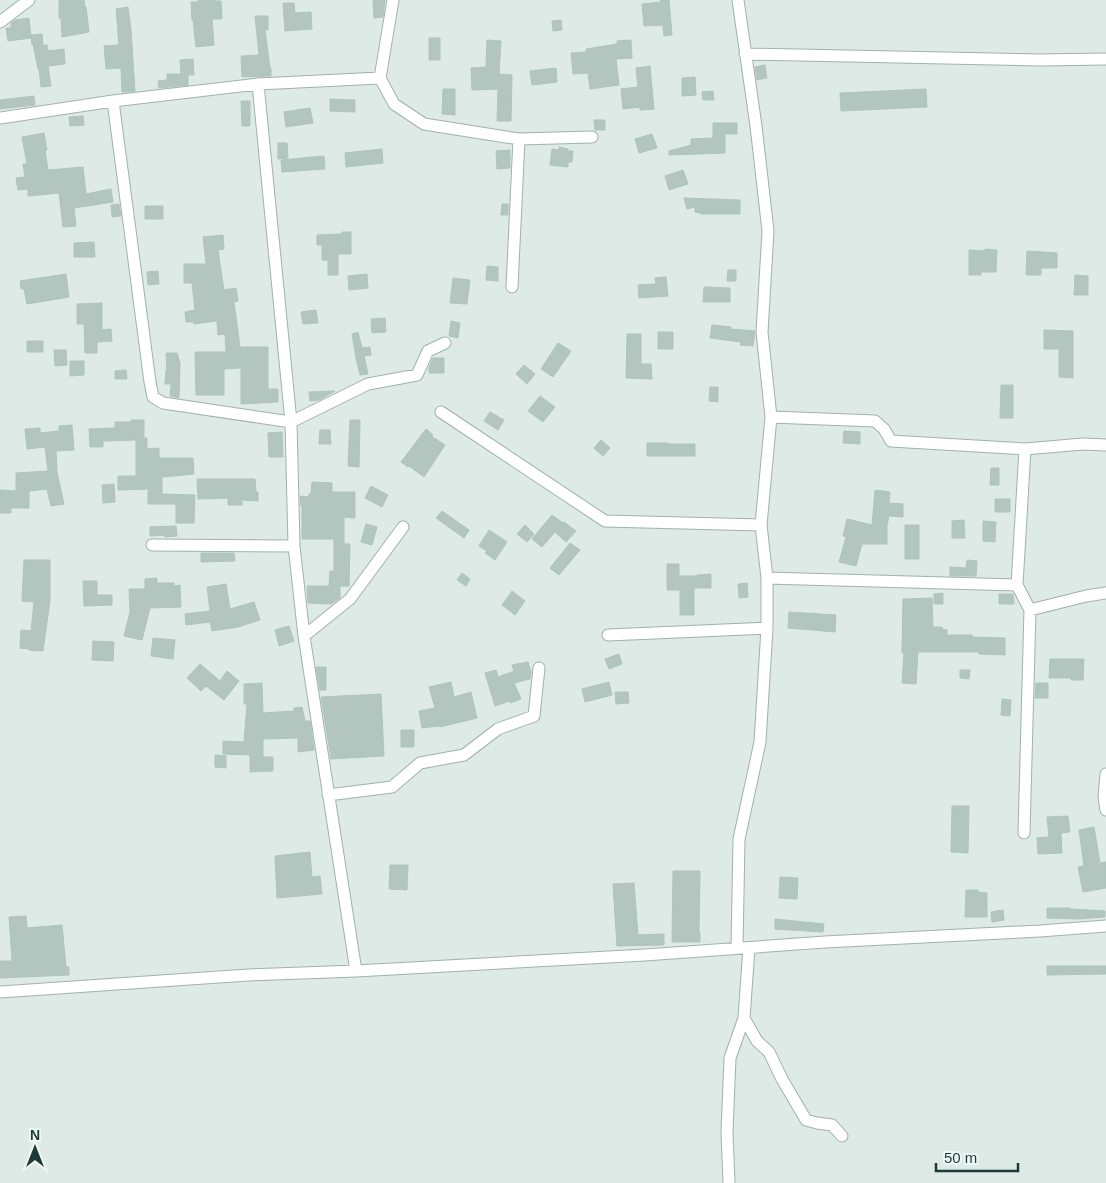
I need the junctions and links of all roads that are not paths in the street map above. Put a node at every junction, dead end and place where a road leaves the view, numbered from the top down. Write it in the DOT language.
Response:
graph roads {
  1 [pos="29,0"];
  2 [pos="393,0"];
  3 [pos="738,0"];
  4 [pos="0,22"];
  5 [pos="745,54"];
  6 [pos="1106,60"];
  7 [pos="380,78"];
  8 [pos="258,84"];
  9 [pos="113,101"];
  10 [pos="0,118"];
  11 [pos="592,137"];
  12 [pos="519,139"];
  13 [pos="512,287"];
  14 [pos="445,343"];
  15 [pos="441,412"];
  16 [pos="772,417"];
  17 [pos="291,422"];
  18 [pos="1106,445"];
  19 [pos="1025,449"];
  20 [pos="761,525"];
  21 [pos="403,527"];
  22 [pos="152,545"];
  23 [pos="294,546"];
  24 [pos="768,578"];
  25 [pos="1016,585"];
  26 [pos="1106,594"];
  27 [pos="1030,610"];
  28 [pos="766,628"];
  29 [pos="608,635"];
  30 [pos="304,636"];
  31 [pos="539,668"];
  32 [pos="1106,774"];
  33 [pos="328,795"];
  34 [pos="1106,810"];
  35 [pos="1024,833"];
  36 [pos="1106,926"];
  37 [pos="743,948"];
  38 [pos="356,970"];
  39 [pos="0,992"];
  40 [pos="744,1018"];
  41 [pos="842,1136"];
  42 [pos="729,1183"];
  1 -- 4 [label="street"];
  2 -- 7 [label="street"];
  3 -- 5 [label="street"];
  5 -- 6 [label="street"];
  5 -- 16 [label="street"];
  7 -- 8 [label="street"];
  7 -- 12 [label="street"];
  8 -- 9 [label="street"];
  8 -- 17 [label="street"];
  9 -- 10 [label="street"];
  9 -- 17 [label="street"];
  11 -- 12 [label="street"];
  12 -- 13 [label="street"];
  14 -- 17 [label="street"];
  15 -- 20 [label="street"];
  16 -- 19 [label="street"];
  16 -- 20 [label="street"];
  17 -- 23 [label="street"];
  18 -- 19 [label="street"];
  19 -- 25 [label="street"];
  20 -- 24 [label="street"];
  21 -- 30 [label="street"];
  22 -- 23 [label="street"];
  23 -- 30 [label="street"];
  24 -- 25 [label="street"];
  24 -- 28 [label="street"];
  25 -- 27 [label="street"];
  26 -- 27 [label="street"];
  27 -- 35 [label="street"];
  28 -- 29 [label="street"];
  28 -- 37 [label="street"];
  30 -- 33 [label="street"];
  31 -- 33 [label="street"];
  32 -- 34 [label="street"];
  33 -- 38 [label="street"];
  36 -- 37 [label="street"];
  37 -- 38 [label="street"];
  37 -- 40 [label="street"];
  38 -- 39 [label="street"];
  40 -- 41 [label="street"];
  40 -- 42 [label="street"];
}
